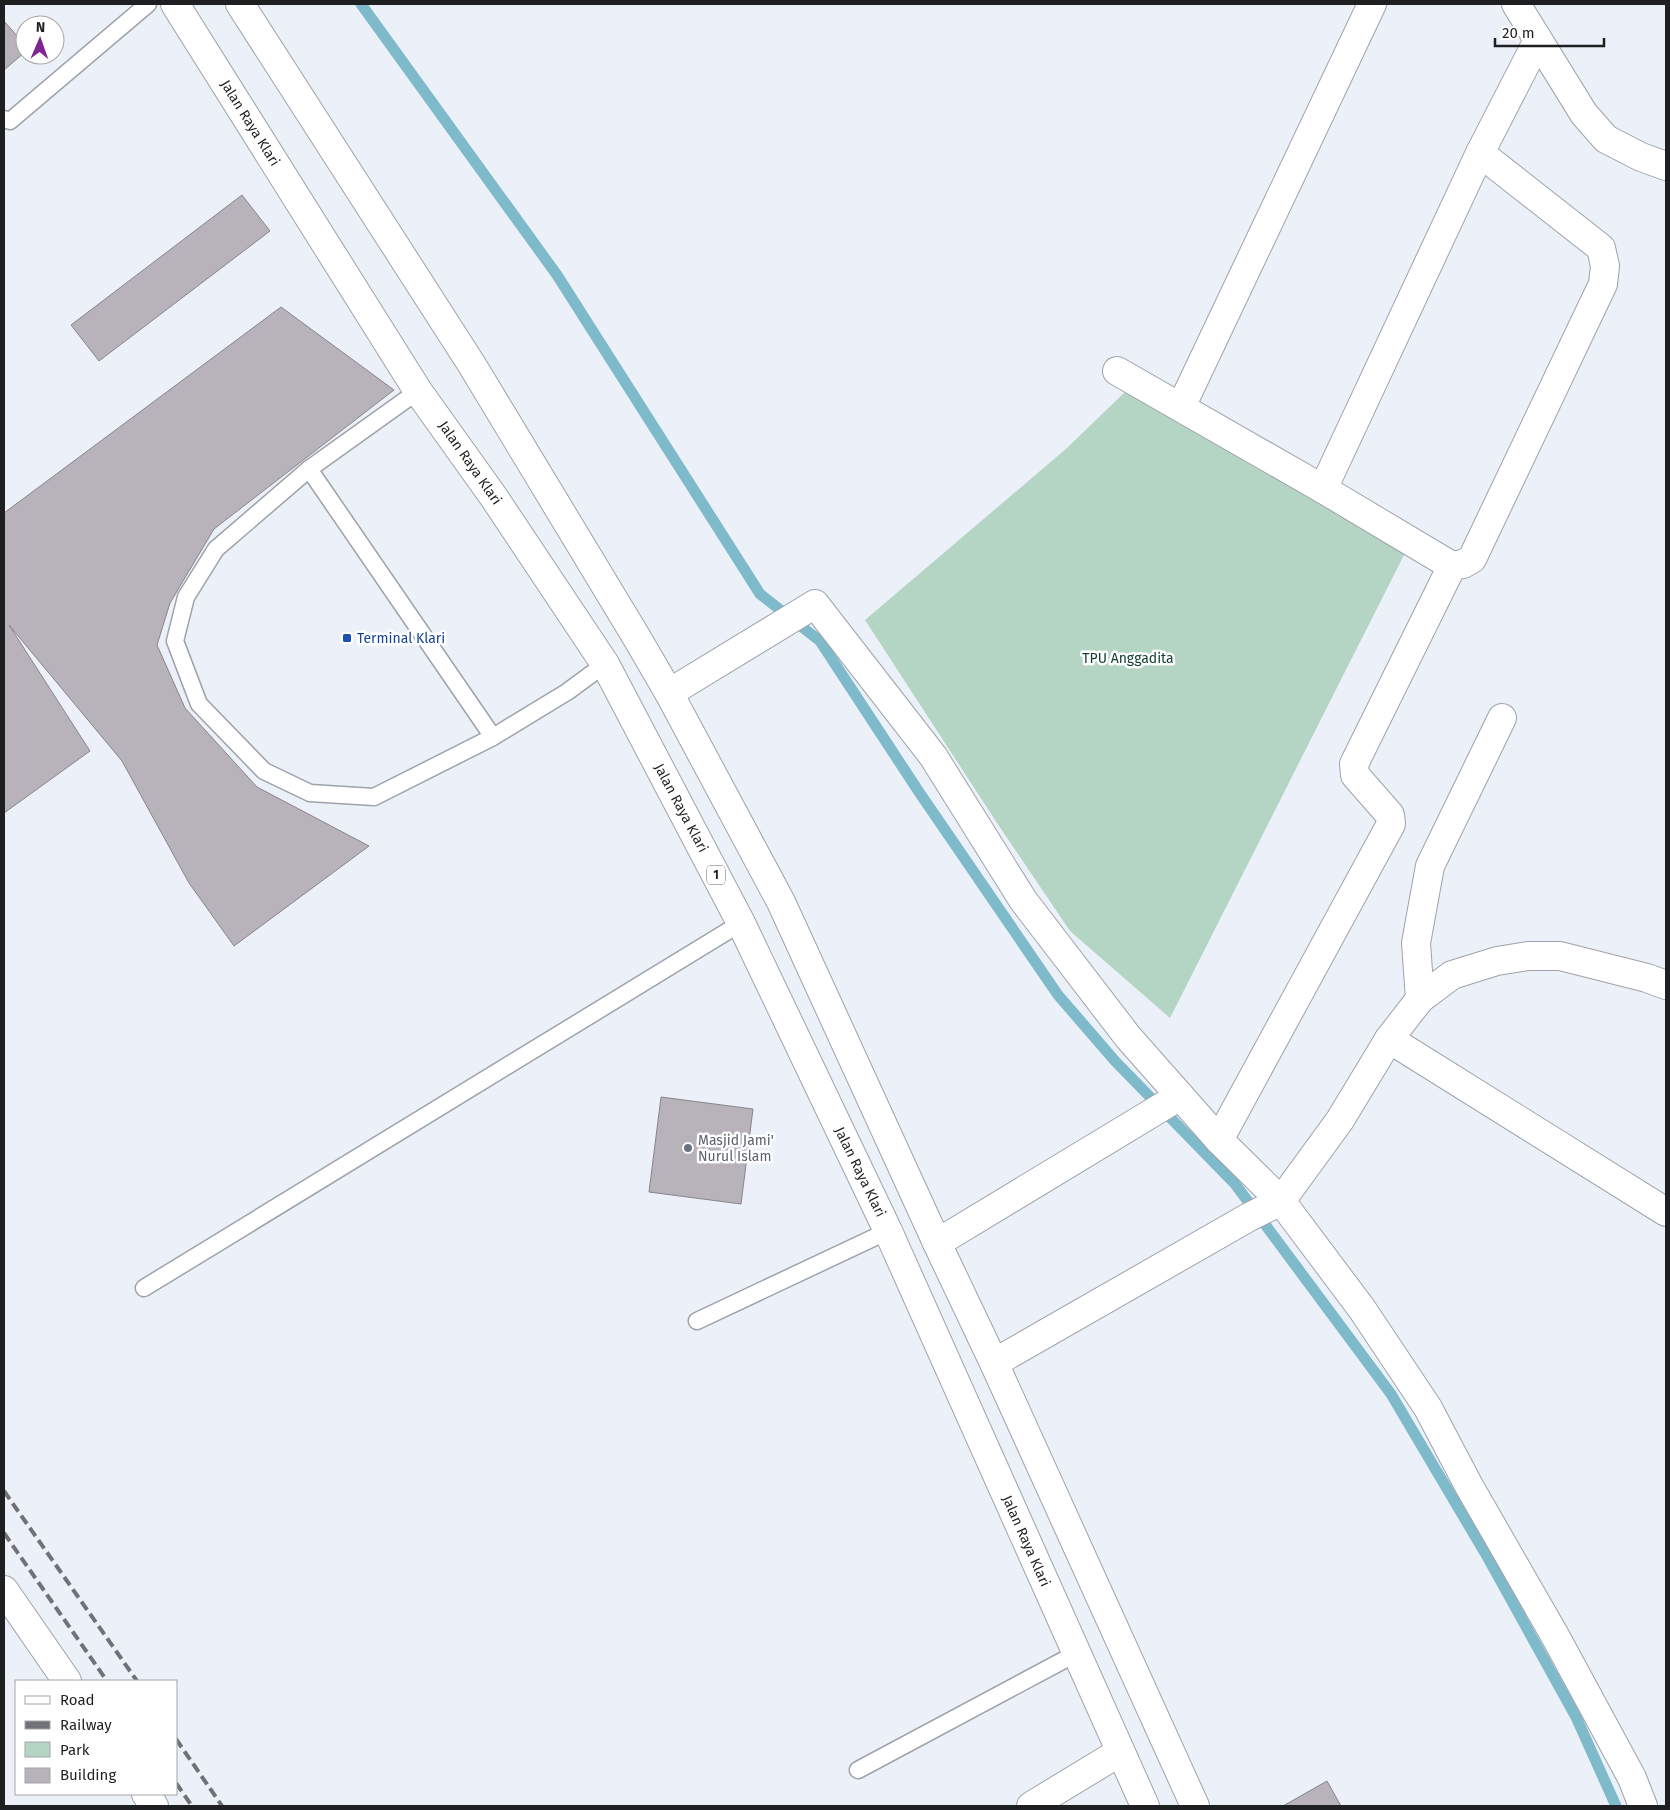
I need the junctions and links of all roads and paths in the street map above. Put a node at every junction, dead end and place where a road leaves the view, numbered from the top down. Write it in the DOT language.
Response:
graph roads {
  1 [pos="148,4"];
  2 [pos="176,4"];
  3 [pos="240,4"];
  4 [pos="1372,4"];
  5 [pos="1516,4"];
  6 [pos="1538,40"];
  7 [pos="4,119"];
  8 [pos="1480,153"];
  9 [pos="1666,166"];
  10 [pos="1117,371"];
  11 [pos="418,391"];
  12 [pos="1181,407"];
  13 [pos="309,469"];
  14 [pos="1323,489"];
  15 [pos="1452,566"];
  16 [pos="636,638"];
  17 [pos="605,664"];
  18 [pos="669,693"];
  19 [pos="1502,718"];
  20 [pos="493,737"];
  21 [pos="741,923"];
  22 [pos="1666,985"];
  23 [pos="1420,999"];
  24 [pos="1389,1039"];
  25 [pos="1168,1102"];
  26 [pos="1219,1140"];
  27 [pos="1265,1208"];
  28 [pos="1666,1212"];
  29 [pos="888,1231"];
  30 [pos="937,1243"];
  31 [pos="144,1288"];
  32 [pos="697,1322"];
  33 [pos="994,1363"];
  34 [pos="4,1590"];
  35 [pos="1077,1654"];
  36 [pos="66,1680"];
  37 [pos="1120,1752"];
  38 [pos="858,1770"];
  39 [pos="147,1795"];
  40 [pos="154,1806"];
  41 [pos="1031,1806"];
  42 [pos="1145,1806"];
  43 [pos="1195,1806"];
  44 [pos="1643,1806"];
  1 -- 7 [label="lane"];
  2 -- 11 [label="main road, Jalan Raya Klari / 1"];
  3 -- 16 [label="main road"];
  4 -- 12 [label="main road"];
  5 -- 6 [label="main road"];
  6 -- 8 [label="main road"];
  6 -- 9 [label="main road"];
  8 -- 14 [label="main road"];
  8 -- 15 [label="main road"];
  10 -- 12 [label="main road"];
  11 -- 13 [label="lane"];
  11 -- 17 [label="main road, Jalan Raya Klari / 1"];
  12 -- 14 [label="main road"];
  13 -- 20 [label="lane"];
  13 -- 20 [label="lane"];
  14 -- 15 [label="main road"];
  15 -- 26 [label="main road"];
  16 -- 17 [label="main road"];
  16 -- 18 [label="main road"];
  17 -- 20 [label="lane"];
  17 -- 21 [label="main road, Jalan Raya Klari / 1"];
  18 -- 25 [label="main road"];
  18 -- 30 [label="main road"];
  19 -- 23 [label="main road"];
  21 -- 29 [label="main road, Jalan Raya Klari / 1"];
  21 -- 31 [label="lane"];
  22 -- 23 [label="main road"];
  23 -- 24 [label="main road"];
  24 -- 27 [label="main road"];
  24 -- 28 [label="main road"];
  25 -- 26 [label="main road"];
  25 -- 30 [label="main road"];
  26 -- 27 [label="main road"];
  27 -- 33 [label="main road"];
  27 -- 44 [label="main road"];
  29 -- 32 [label="lane"];
  29 -- 35 [label="main road, Jalan Raya Klari / 1"];
  30 -- 33 [label="main road"];
  33 -- 43 [label="main road"];
  34 -- 36 [label="main road"];
  35 -- 37 [label="main road, Jalan Raya Klari / 1"];
  35 -- 38 [label="lane"];
  37 -- 41 [label="main road"];
  37 -- 42 [label="main road, Jalan Raya Klari / 1"];
  39 -- 40 [label="main road"];
}
